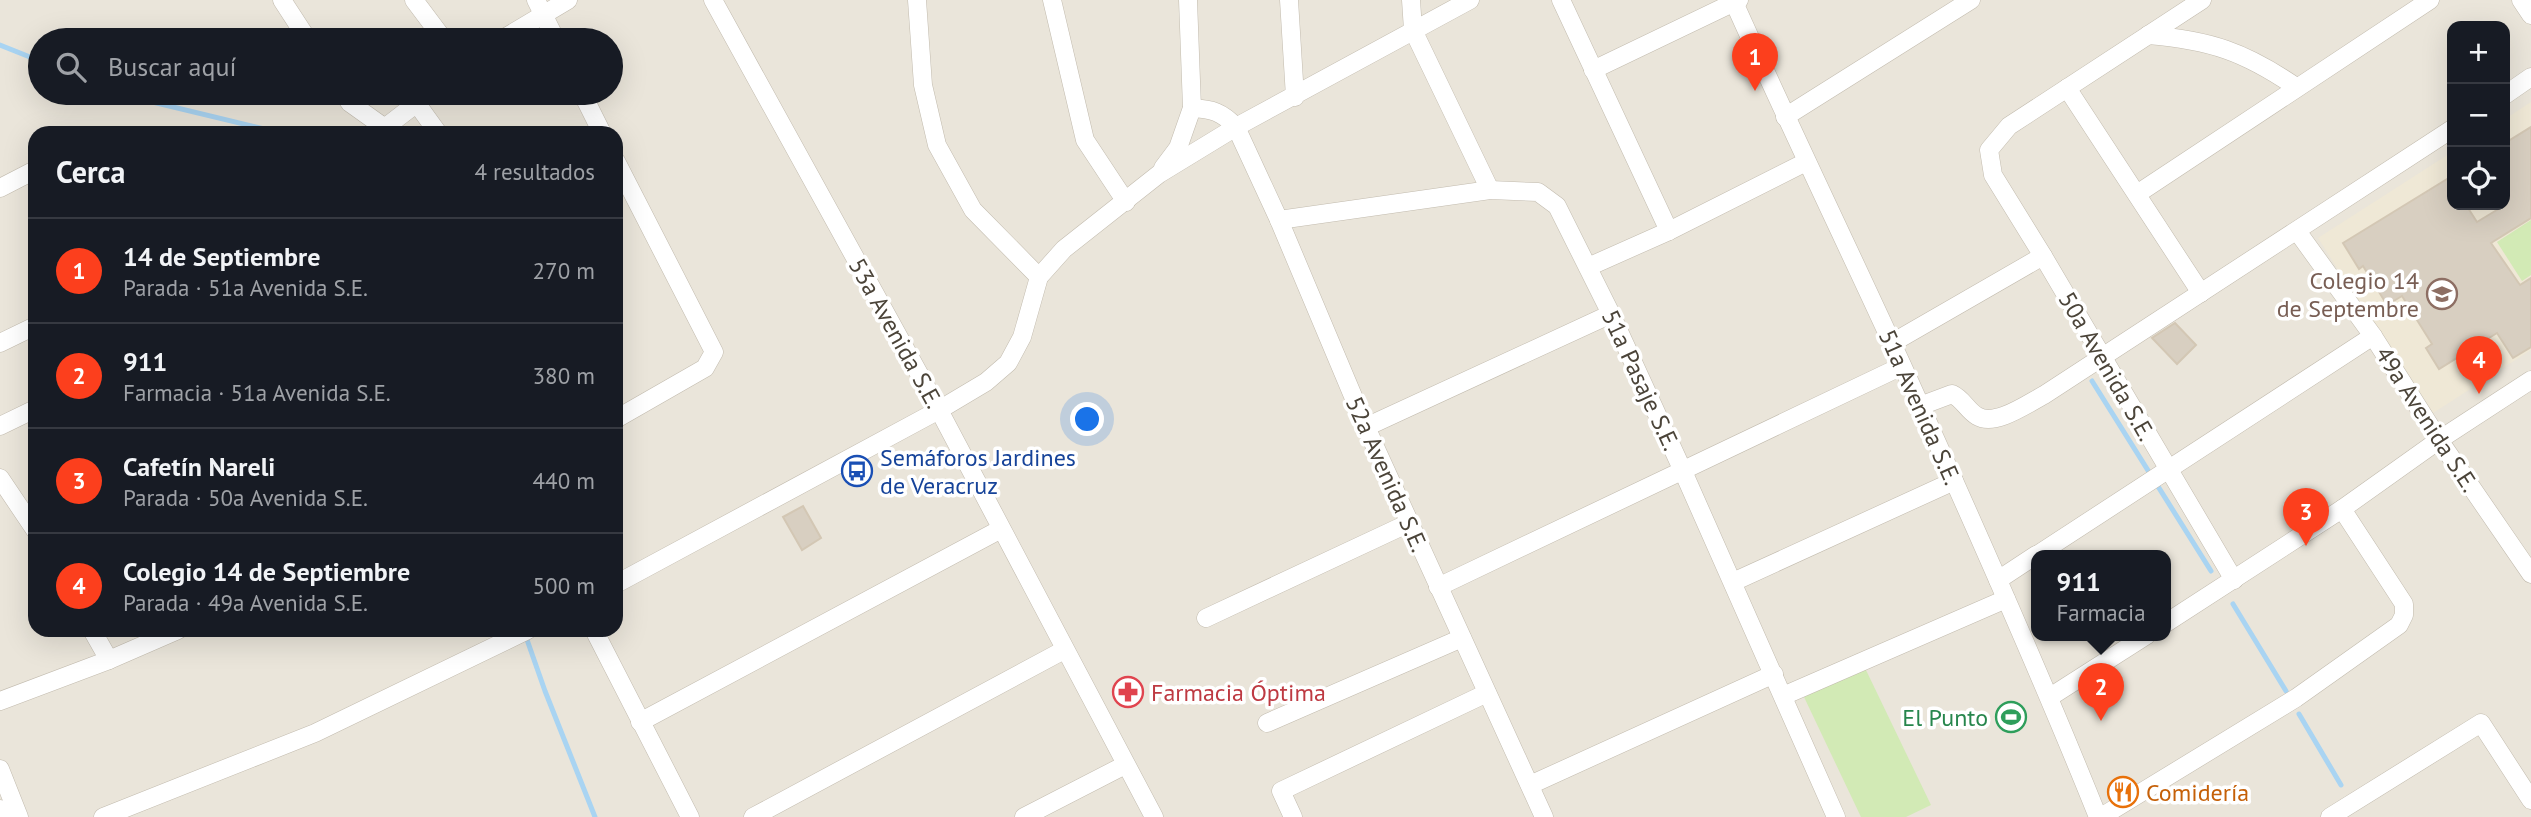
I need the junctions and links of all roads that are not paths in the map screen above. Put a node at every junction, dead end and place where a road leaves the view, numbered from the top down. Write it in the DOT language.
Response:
graph roads {
  1 [pos="282,0"];
  2 [pos="414,0"];
  3 [pos="568,0"];
  4 [pos="713,0"];
  5 [pos="916,0"];
  6 [pos="1052,0"];
  7 [pos="1188,0"];
  8 [pos="1289,0"];
  9 [pos="1411,0"];
  10 [pos="1470,0"];
  11 [pos="1561,0"];
  12 [pos="1971,0"];
  13 [pos="2202,0"];
  14 [pos="2430,0"];
  15 [pos="2521,0"];
  16 [pos="1736,1"];
  17 [pos="540,8"];
  18 [pos="2531,15"];
  19 [pos="300,28"];
  20 [pos="435,28"];
  21 [pos="516,28"];
  22 [pos="550,28"];
  23 [pos="1413,30"];
  24 [pos="2148,35"];
  25 [pos="1594,70"];
  26 [pos="2531,77"];
  27 [pos="2067,88"];
  28 [pos="2296,88"];
  29 [pos="2510,92"];
  30 [pos="1295,97"];
  31 [pos="352,105"];
  32 [pos="414,105"];
  33 [pos="426,105"];
  34 [pos="588,105"];
  35 [pos="1192,107"];
  36 [pos="1784,117"];
  37 [pos="376,126"];
  38 [pos="386,126"];
  39 [pos="435,126"];
  40 [pos="598,126"];
  41 [pos="1236,127"];
  42 [pos="2447,132"];
  43 [pos="1806,162"];
  44 [pos="28,174"];
  45 [pos="1158,174"];
  46 [pos="623,175"];
  47 [pos="0,188"];
  48 [pos="1490,190"];
  49 [pos="2137,194"];
  50 [pos="1126,202"];
  51 [pos="1279,220"];
  52 [pos="1669,231"];
  53 [pos="2297,231"];
  54 [pos="2043,256"];
  55 [pos="1588,267"];
  56 [pos="1039,278"];
  57 [pos="2202,293"];
  58 [pos="1611,314"];
  59 [pos="28,329"];
  60 [pos="2373,336"];
  61 [pos="0,343"];
  62 [pos="1892,343"];
  63 [pos="2102,358"];
  64 [pos="1902,366"];
  65 [pos="2531,380"];
  66 [pos="1920,406"];
  67 [pos="939,410"];
  68 [pos="28,412"];
  69 [pos="623,415"];
  70 [pos="0,426"];
  71 [pos="1366,427"];
  72 [pos="2439,440"];
  73 [pos="1682,469"];
  74 [pos="2159,475"];
  75 [pos="0,478"];
  76 [pos="1954,481"];
  77 [pos="2342,509"];
  78 [pos="28,520"];
  79 [pos="1409,523"];
  80 [pos="1001,529"];
  81 [pos="2044,550"];
  82 [pos="2525,551"];
  83 [pos="2031,558"];
  84 [pos="2531,575"];
  85 [pos="623,580"];
  86 [pos="1998,580"];
  87 [pos="2234,580"];
  88 [pos="1733,582"];
  89 [pos="1438,587"];
  90 [pos="2006,599"];
  91 [pos="1206,618"];
  92 [pos="2171,620"];
  93 [pos="96,637"];
  94 [pos="162,637"];
  95 [pos="508,637"];
  96 [pos="598,637"];
  97 [pos="1462,638"];
  98 [pos="2138,641"];
  99 [pos="1064,650"];
  100 [pos="109,660"];
  101 [pos="1774,674"];
  102 [pos="1487,693"];
  103 [pos="1783,696"];
  104 [pos="2050,697"];
  105 [pos="0,701"];
  106 [pos="640,722"];
  107 [pos="1268,723"];
  108 [pos="1125,765"];
  109 [pos="0,769"];
  110 [pos="1530,786"];
  111 [pos="2531,800"];
  112 [pos="0,809"];
  113 [pos="3,817"];
  114 [pos="19,817"];
  115 [pos="103,817"];
  116 [pos="690,817"];
  117 [pos="753,817"];
  118 [pos="1024,817"];
  119 [pos="1154,817"];
  120 [pos="1293,817"];
  121 [pos="1544,817"];
  122 [pos="1836,817"];
  123 [pos="2099,817"];
  124 [pos="2330,817"];
  1 -- 19 [label="street"];
  2 -- 20 [label="street"];
  3 -- 17 [label="street"];
  4 -- 67 [label="street, 53a Avenida S.E."];
  5 -- 56 [label="street"];
  6 -- 50 [label="street"];
  7 -- 35 [label="street"];
  8 -- 30 [label="street"];
  9 -- 23 [label="street"];
  10 -- 23 [label="street"];
  11 -- 25 [label="street"];
  12 -- 36 [label="street"];
  13 -- 24 [label="street"];
  14 -- 28 [label="street"];
  15 -- 18 [label="street"];
  16 -- 25 [label="street"];
  16 -- 36 [label="street, 51a Avenida S.E."];
  17 -- 21 [label="street"];
  17 -- 22 [label="street"];
  23 -- 30 [label="street"];
  23 -- 48 [label="street"];
  24 -- 27 [label="street"];
  24 -- 28 [label="street"];
  25 -- 52 [label="street"];
  26 -- 29 [label="street"];
  27 -- 49 [label="street"];
  27 -- 54 [label="street, 50a Avenida S.E."];
  28 -- 49 [label="street"];
  30 -- 41 [label="street"];
  31 -- 37 [label="street"];
  32 -- 38 [label="street"];
  33 -- 39 [label="street"];
  34 -- 40 [label="street"];
  35 -- 41 [label="street"];
  35 -- 45 [label="street"];
  36 -- 43 [label="street, 51a Avenida S.E."];
  41 -- 45 [label="street"];
  41 -- 51 [label="street, 52a Avenida S.E."];
  42 -- 53 [label="street"];
  43 -- 52 [label="street"];
  43 -- 62 [label="street, 51a Avenida S.E."];
  44 -- 47 [label="street"];
  45 -- 50 [label="street"];
  46 -- 69 [label="street"];
  48 -- 51 [label="street, 51a Pasaje S.E."];
  48 -- 55 [label="street, 51a Pasaje S.E."];
  49 -- 57 [label="street"];
  50 -- 56 [label="street"];
  51 -- 71 [label="street, 52a Avenida S.E."];
  52 -- 55 [label="street"];
  53 -- 57 [label="street"];
  53 -- 60 [label="street, 49a Avenida S.E."];
  54 -- 62 [label="street"];
  54 -- 63 [label="street, 50a Avenida S.E."];
  55 -- 58 [label="street, 51a Pasaje S.E."];
  56 -- 67 [label="street"];
  57 -- 63 [label="street"];
  58 -- 71 [label="street"];
  58 -- 73 [label="street, 51a Pasaje S.E."];
  59 -- 61 [label="street"];
  60 -- 72 [label="street, 49a Avenida S.E."];
  60 -- 74 [label="street"];
  62 -- 64 [label="street, 51a Avenida S.E."];
  63 -- 66 [label="street"];
  63 -- 74 [label="street, 50a Avenida S.E."];
  64 -- 66 [label="street, 51a Avenida S.E."];
  64 -- 73 [label="street"];
  65 -- 72 [label="street"];
  66 -- 76 [label="street, 51a Avenida S.E."];
  67 -- 80 [label="street, 53a Avenida S.E."];
  67 -- 85 [label="street"];
  68 -- 70 [label="street"];
  71 -- 79 [label="street, 52a Avenida S.E."];
  72 -- 77 [label="street"];
  72 -- 82 [label="street, 49a Avenida S.E."];
  73 -- 88 [label="street, 51a Pasaje S.E."];
  73 -- 89 [label="street"];
  74 -- 81 [label="street"];
  74 -- 87 [label="street, 50a Avenida S.E."];
  75 -- 78 [label="street"];
  76 -- 86 [label="street, 51a Avenida S.E."];
  76 -- 88 [label="street"];
  77 -- 87 [label="street"];
  77 -- 123 [label="street"];
  79 -- 89 [label="street, 52a Avenida S.E."];
  79 -- 91 [label="street"];
  80 -- 99 [label="street, 53a Avenida S.E."];
  80 -- 106 [label="street"];
  82 -- 84 [label="street, 49a Avenida S.E."];
  83 -- 86 [label="street"];
  86 -- 90 [label="street, 51a Avenida S.E."];
  87 -- 92 [label="street"];
  88 -- 101 [label="street, 51a Pasaje S.E."];
  89 -- 97 [label="street, 52a Avenida S.E."];
  90 -- 103 [label="street"];
  90 -- 104 [label="street, 51a Avenida S.E."];
  93 -- 100 [label="street"];
  94 -- 100 [label="street"];
  95 -- 115 [label="street"];
  96 -- 106 [label="street"];
  97 -- 102 [label="street, 52a Avenida S.E."];
  97 -- 107 [label="street"];
  98 -- 104 [label="street"];
  99 -- 108 [label="street, 53a Avenida S.E."];
  99 -- 117 [label="street"];
  100 -- 105 [label="street"];
  101 -- 103 [label="street, 51a Pasaje S.E."];
  101 -- 110 [label="street"];
  102 -- 110 [label="street, 52a Avenida S.E."];
  102 -- 120 [label="street"];
  103 -- 122 [label="street, 51a Pasaje S.E."];
  104 -- 123 [label="street, 51a Avenida S.E."];
  106 -- 116 [label="street"];
  108 -- 118 [label="street"];
  108 -- 119 [label="street, 53a Avenida S.E."];
  109 -- 114 [label="street"];
  110 -- 121 [label="street, 52a Avenida S.E."];
  111 -- 124 [label="street"];
  112 -- 113 [label="street"];
}
